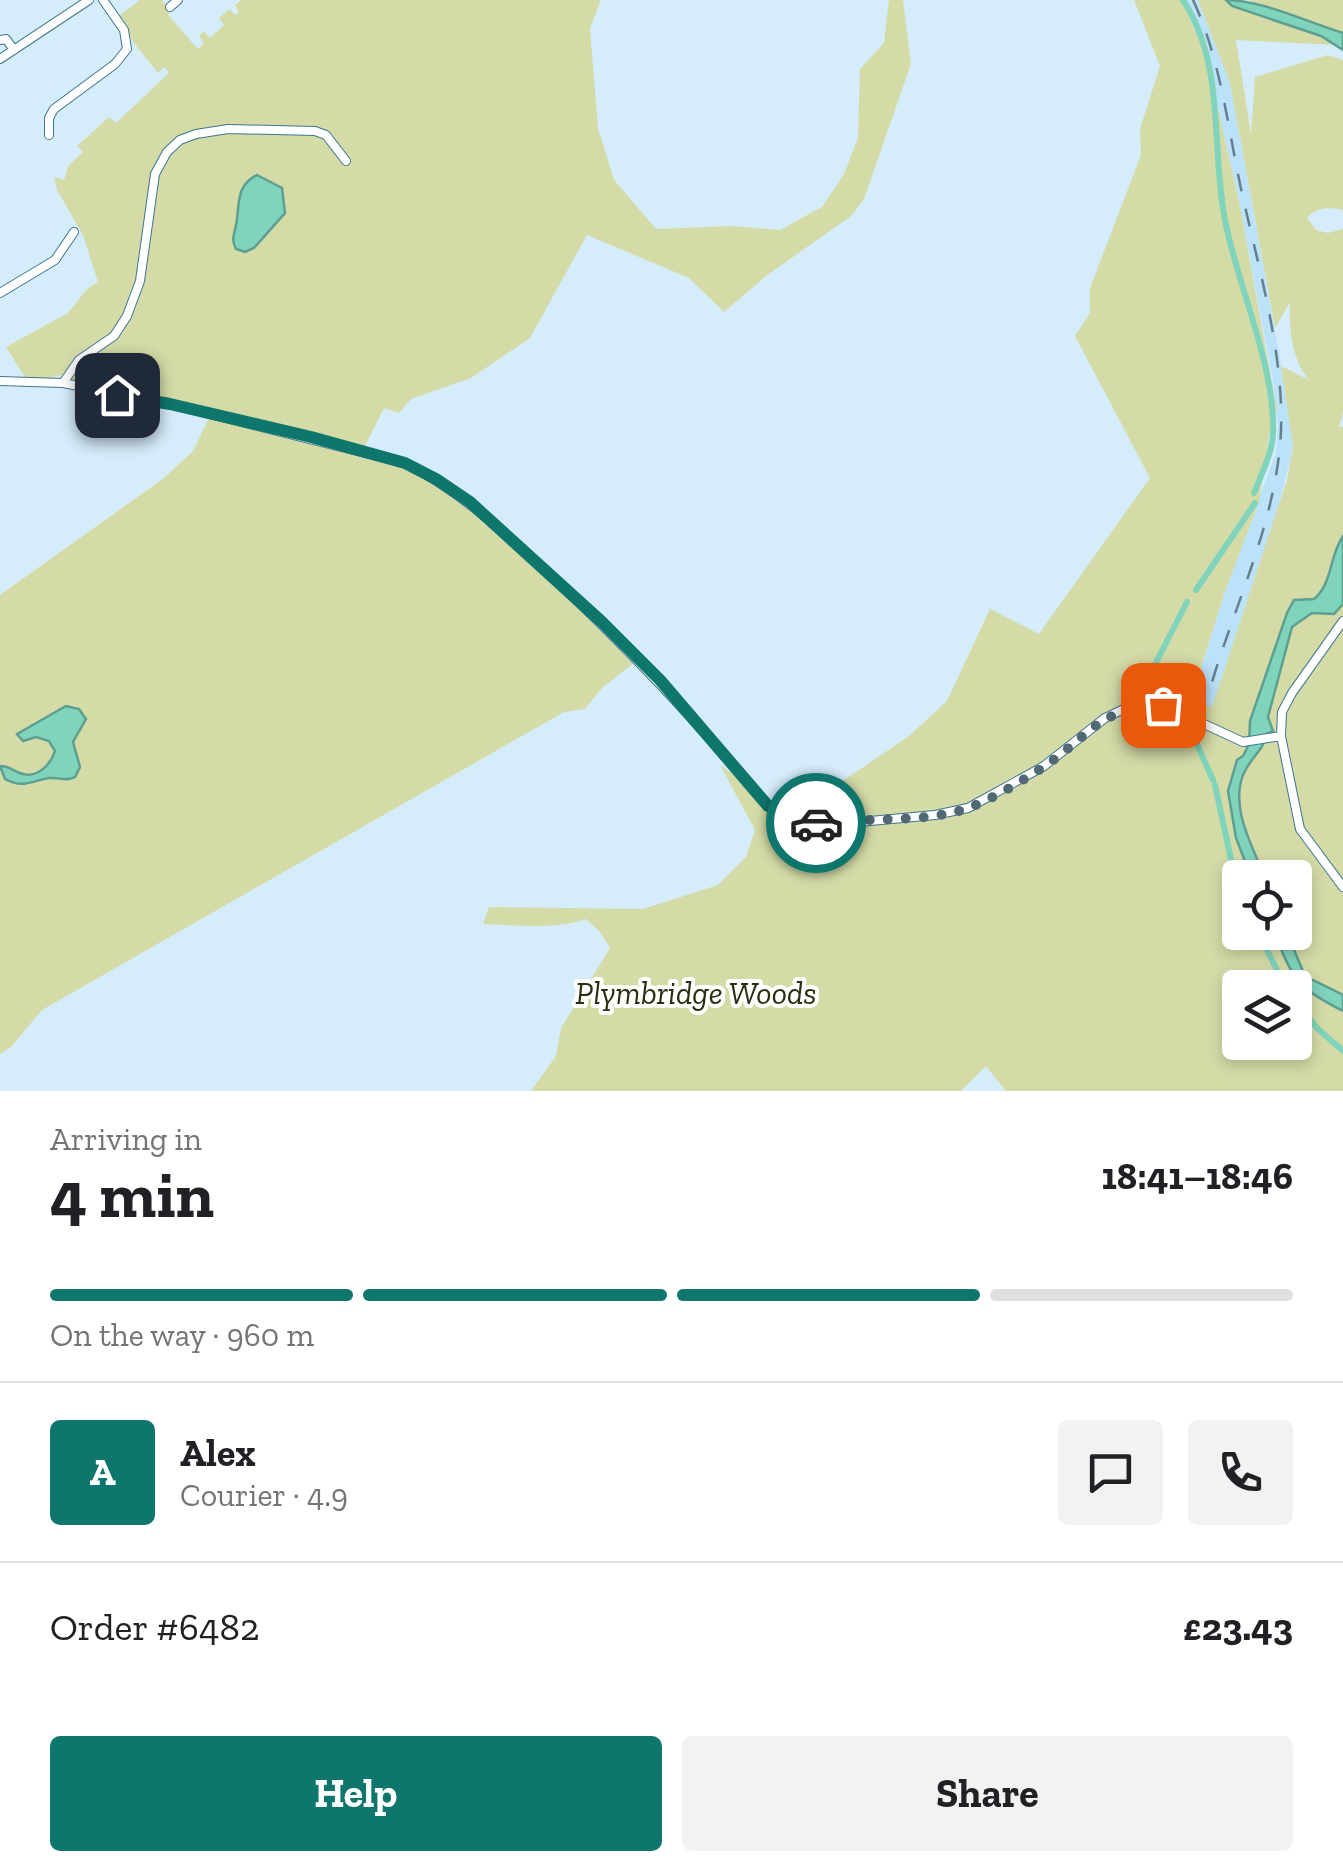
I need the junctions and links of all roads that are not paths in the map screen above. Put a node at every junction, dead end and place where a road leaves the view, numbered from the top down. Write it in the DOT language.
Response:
graph roads {
  1 [pos="89,0"];
  2 [pos="104,0"];
  3 [pos="178,0"];
  4 [pos="170,7"];
  5 [pos="0,40"];
  6 [pos="14,50"];
  7 [pos="0,60"];
  8 [pos="49,135"];
  9 [pos="346,162"];
  10 [pos="74,232"];
  11 [pos="0,293"];
  12 [pos="0,382"];
  13 [pos="63,382"];
  14 [pos="1343,621"];
  15 [pos="1276,737"];
  16 [pos="1343,886"];
  1 -- 6 [label="street"];
  2 -- 8 [label="street"];
  3 -- 4 [label="street"];
  5 -- 6 [label="street"];
  6 -- 7 [label="street"];
  9 -- 13 [label="street"];
  10 -- 11 [label="street"];
  12 -- 13 [label="street"];
  13 -- 15 [label="street"];
  14 -- 15 [label="street"];
  15 -- 16 [label="street"];
}
